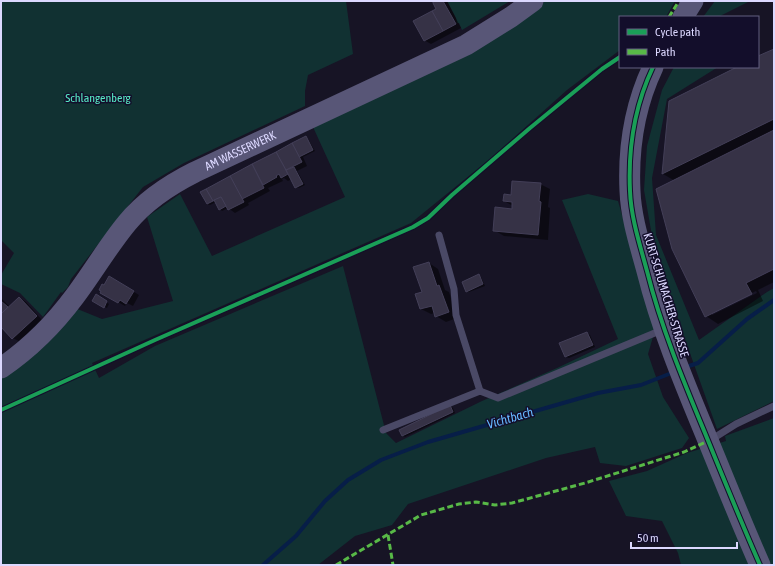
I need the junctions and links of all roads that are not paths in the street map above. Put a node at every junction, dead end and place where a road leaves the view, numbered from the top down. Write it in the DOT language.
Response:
graph roads {
  1 [pos="533,1"];
  2 [pos="693,1"];
  3 [pos="684,16"];
  4 [pos="653,68"];
  5 [pos="439,235"];
  6 [pos="664,329"];
  7 [pos="1,368"];
  8 [pos="480,391"];
  9 [pos="774,406"];
  10 [pos="383,430"];
  11 [pos="708,441"];
  12 [pos="760,565"];
  1 -- 7 [label="main road, AM WASSERWERK"];
  2 -- 3 [label="main road"];
  4 -- 6 [label="main road, KURT-SCHUMACHER-STRASSE"];
  5 -- 8 [label="lane"];
  6 -- 8 [label="lane"];
  6 -- 11 [label="main road, KURT-SCHUMACHER-STRASSE"];
  8 -- 10 [label="lane"];
  9 -- 11 [label="lane"];
  11 -- 12 [label="main road, KURT-SCHUMACHER-STRASSE"];
}
